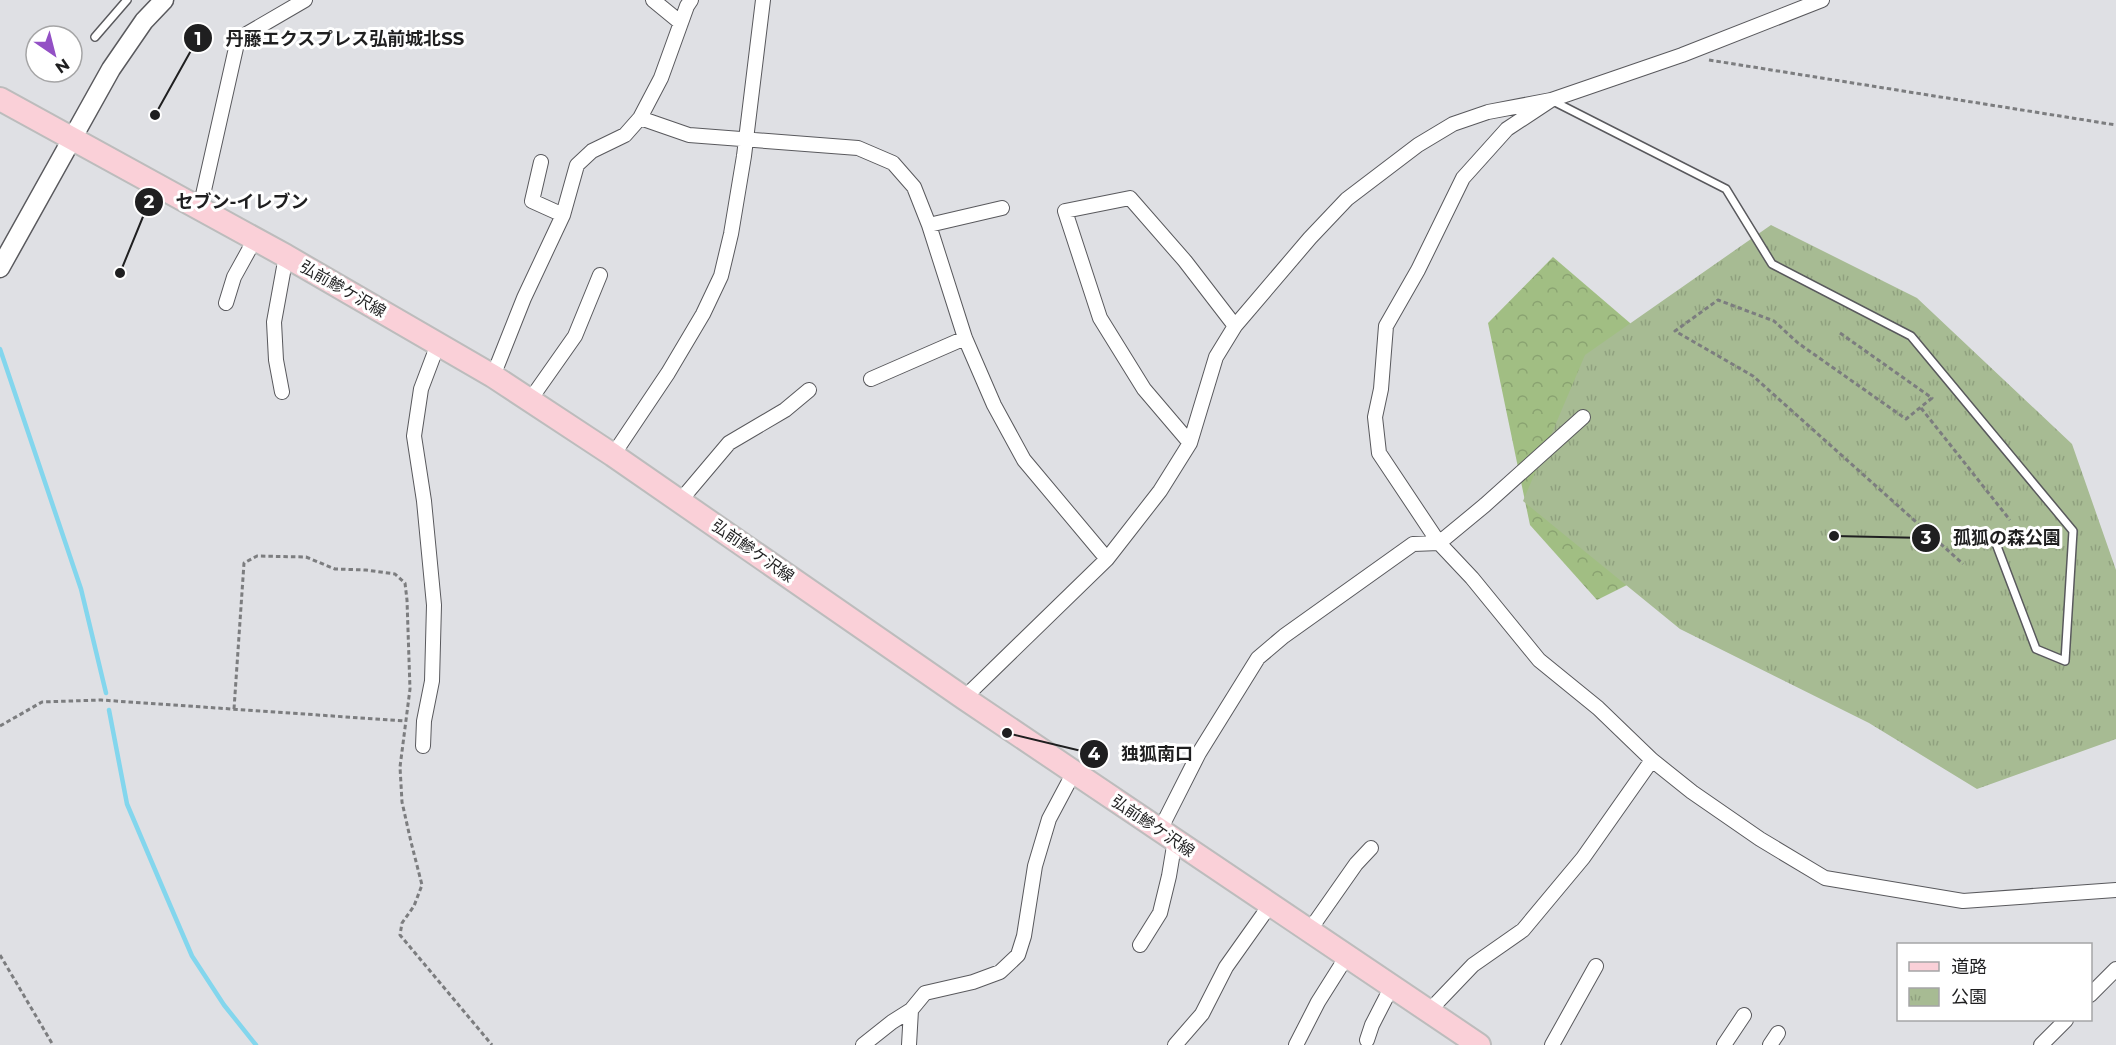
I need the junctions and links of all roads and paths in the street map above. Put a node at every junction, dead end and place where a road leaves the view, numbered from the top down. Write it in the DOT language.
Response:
graph roads {
  1 [pos="127,0"];
  2 [pos="164,0"];
  3 [pos="305,0"];
  4 [pos="653,0"];
  5 [pos="691,0"];
  6 [pos="764,0"];
  7 [pos="1822,0"];
  8 [pos="681,23"];
  9 [pos="95,37"];
  10 [pos="1682,55"];
  11 [pos="0,99"];
  12 [pos="1551,100"];
  13 [pos="640,118"];
  14 [pos="2116,125"];
  15 [pos="72,138"];
  16 [pos="746,140"];
  17 [pos="541,162"];
  18 [pos="200,208"];
  19 [pos="1002,208"];
  20 [pos="563,215"];
  21 [pos="929,225"];
  22 [pos="255,238"];
  23 [pos="286,256"];
  24 [pos="0,268"];
  25 [pos="600,275"];
  26 [pos="226,303"];
  27 [pos="1234,326"];
  28 [pos="1840,333"];
  29 [pos="965,338"];
  30 [pos="438,344"];
  31 [pos="493,376"];
  32 [pos="871,380"];
  33 [pos="809,390"];
  34 [pos="282,392"];
  35 [pos="530,400"];
  36 [pos="1920,408"];
  37 [pos="1583,417"];
  38 [pos="1190,443"];
  39 [pos="613,455"];
  40 [pos="680,501"];
  41 [pos="2010,520"];
  42 [pos="1995,541"];
  43 [pos="1439,543"];
  44 [pos="1107,559"];
  45 [pos="1963,564"];
  46 [pos="964,698"];
  47 [pos="234,709"];
  48 [pos="406,721"];
  49 [pos="424,721"];
  50 [pos="0,726"];
  51 [pos="423,746"];
  52 [pos="1652,760"];
  53 [pos="1074,772"];
  54 [pos="1168,835"];
  55 [pos="1371,848"];
  56 [pos="2116,890"];
  57 [pos="1270,904"];
  58 [pos="1309,931"];
  59 [pos="1140,945"];
  60 [pos="0,955"];
  61 [pos="1347,956"];
  62 [pos="1596,966"];
  63 [pos="2116,969"];
  64 [pos="1392,986"];
  65 [pos="2092,994"];
  66 [pos="911,1010"];
  67 [pos="1429,1011"];
  68 [pos="1744,1015"];
  69 [pos="2065,1021"];
  70 [pos="1367,1040"];
  71 [pos="53,1045"];
  72 [pos="492,1045"];
  73 [pos="863,1045"];
  74 [pos="909,1045"];
  75 [pos="1175,1045"];
  76 [pos="1296,1045"];
  77 [pos="1479,1045"];
  78 [pos="1552,1045"];
  79 [pos="1724,1045"];
  80 [pos="2041,1045"];
  1 -- 9 [label="lane"];
  2 -- 15 [label="street"];
  3 -- 18 [label="street"];
  4 -- 8 [label="street"];
  5 -- 8 [label="street"];
  6 -- 16 [label="street"];
  7 -- 10 [label="street"];
  8 -- 13 [label="street"];
  10 -- 12 [label="street"];
  10 -- 14 [label="path"];
  11 -- 15 [label="main road, 弘前鰺ケ沢線"];
  12 -- 27 [label="street"];
  12 -- 42 [label="lane"];
  12 -- 43 [label="street"];
  13 -- 16 [label="street"];
  13 -- 20 [label="street"];
  15 -- 18 [label="main road, 弘前鰺ケ沢線"];
  15 -- 24 [label="street"];
  16 -- 21 [label="street"];
  16 -- 39 [label="street"];
  17 -- 20 [label="street"];
  18 -- 22 [label="main road, 弘前鰺ケ沢線"];
  19 -- 21 [label="street"];
  20 -- 31 [label="street"];
  21 -- 29 [label="street"];
  22 -- 23 [label="main road, 弘前鰺ケ沢線"];
  22 -- 26 [label="street"];
  23 -- 30 [label="main road, 弘前鰺ケ沢線"];
  23 -- 34 [label="street"];
  25 -- 35 [label="street"];
  27 -- 38 [label="street"];
  27 -- 38 [label="street"];
  28 -- 45 [label="path"];
  29 -- 32 [label="street"];
  29 -- 44 [label="street"];
  30 -- 31 [label="main road, 弘前鰺ケ沢線"];
  30 -- 49 [label="street"];
  31 -- 35 [label="main road, 弘前鰺ケ沢線"];
  33 -- 40 [label="street"];
  35 -- 39 [label="main road, 弘前鰺ケ沢線"];
  36 -- 41 [label="path"];
  37 -- 43 [label="street"];
  38 -- 44 [label="street"];
  39 -- 40 [label="main road, 弘前鰺ケ沢線"];
  40 -- 46 [label="main road, 弘前鰺ケ沢線"];
  43 -- 52 [label="street"];
  43 -- 54 [label="street"];
  44 -- 46 [label="street"];
  46 -- 53 [label="main road, 弘前鰺ケ沢線"];
  47 -- 48 [label="path"];
  47 -- 48 [label="path"];
  47 -- 50 [label="path"];
  48 -- 49 [label="path"];
  48 -- 72 [label="path"];
  49 -- 51 [label="street"];
  52 -- 56 [label="street"];
  52 -- 67 [label="street"];
  53 -- 54 [label="main road, 弘前鰺ケ沢線"];
  53 -- 66 [label="street"];
  54 -- 57 [label="main road, 弘前鰺ケ沢線"];
  54 -- 59 [label="street"];
  55 -- 58 [label="street"];
  57 -- 58 [label="main road, 弘前鰺ケ沢線"];
  57 -- 75 [label="street"];
  58 -- 61 [label="main road, 弘前鰺ケ沢線"];
  60 -- 71 [label="path"];
  61 -- 64 [label="main road, 弘前鰺ケ沢線"];
  61 -- 76 [label="street"];
  62 -- 78 [label="street"];
  63 -- 65 [label="street"];
  64 -- 67 [label="main road, 弘前鰺ケ沢線"];
  64 -- 70 [label="street"];
  66 -- 73 [label="street"];
  66 -- 74 [label="street"];
  67 -- 77 [label="main road, 弘前鰺ケ沢線"];
  68 -- 79 [label="street"];
  69 -- 80 [label="street"];
}
